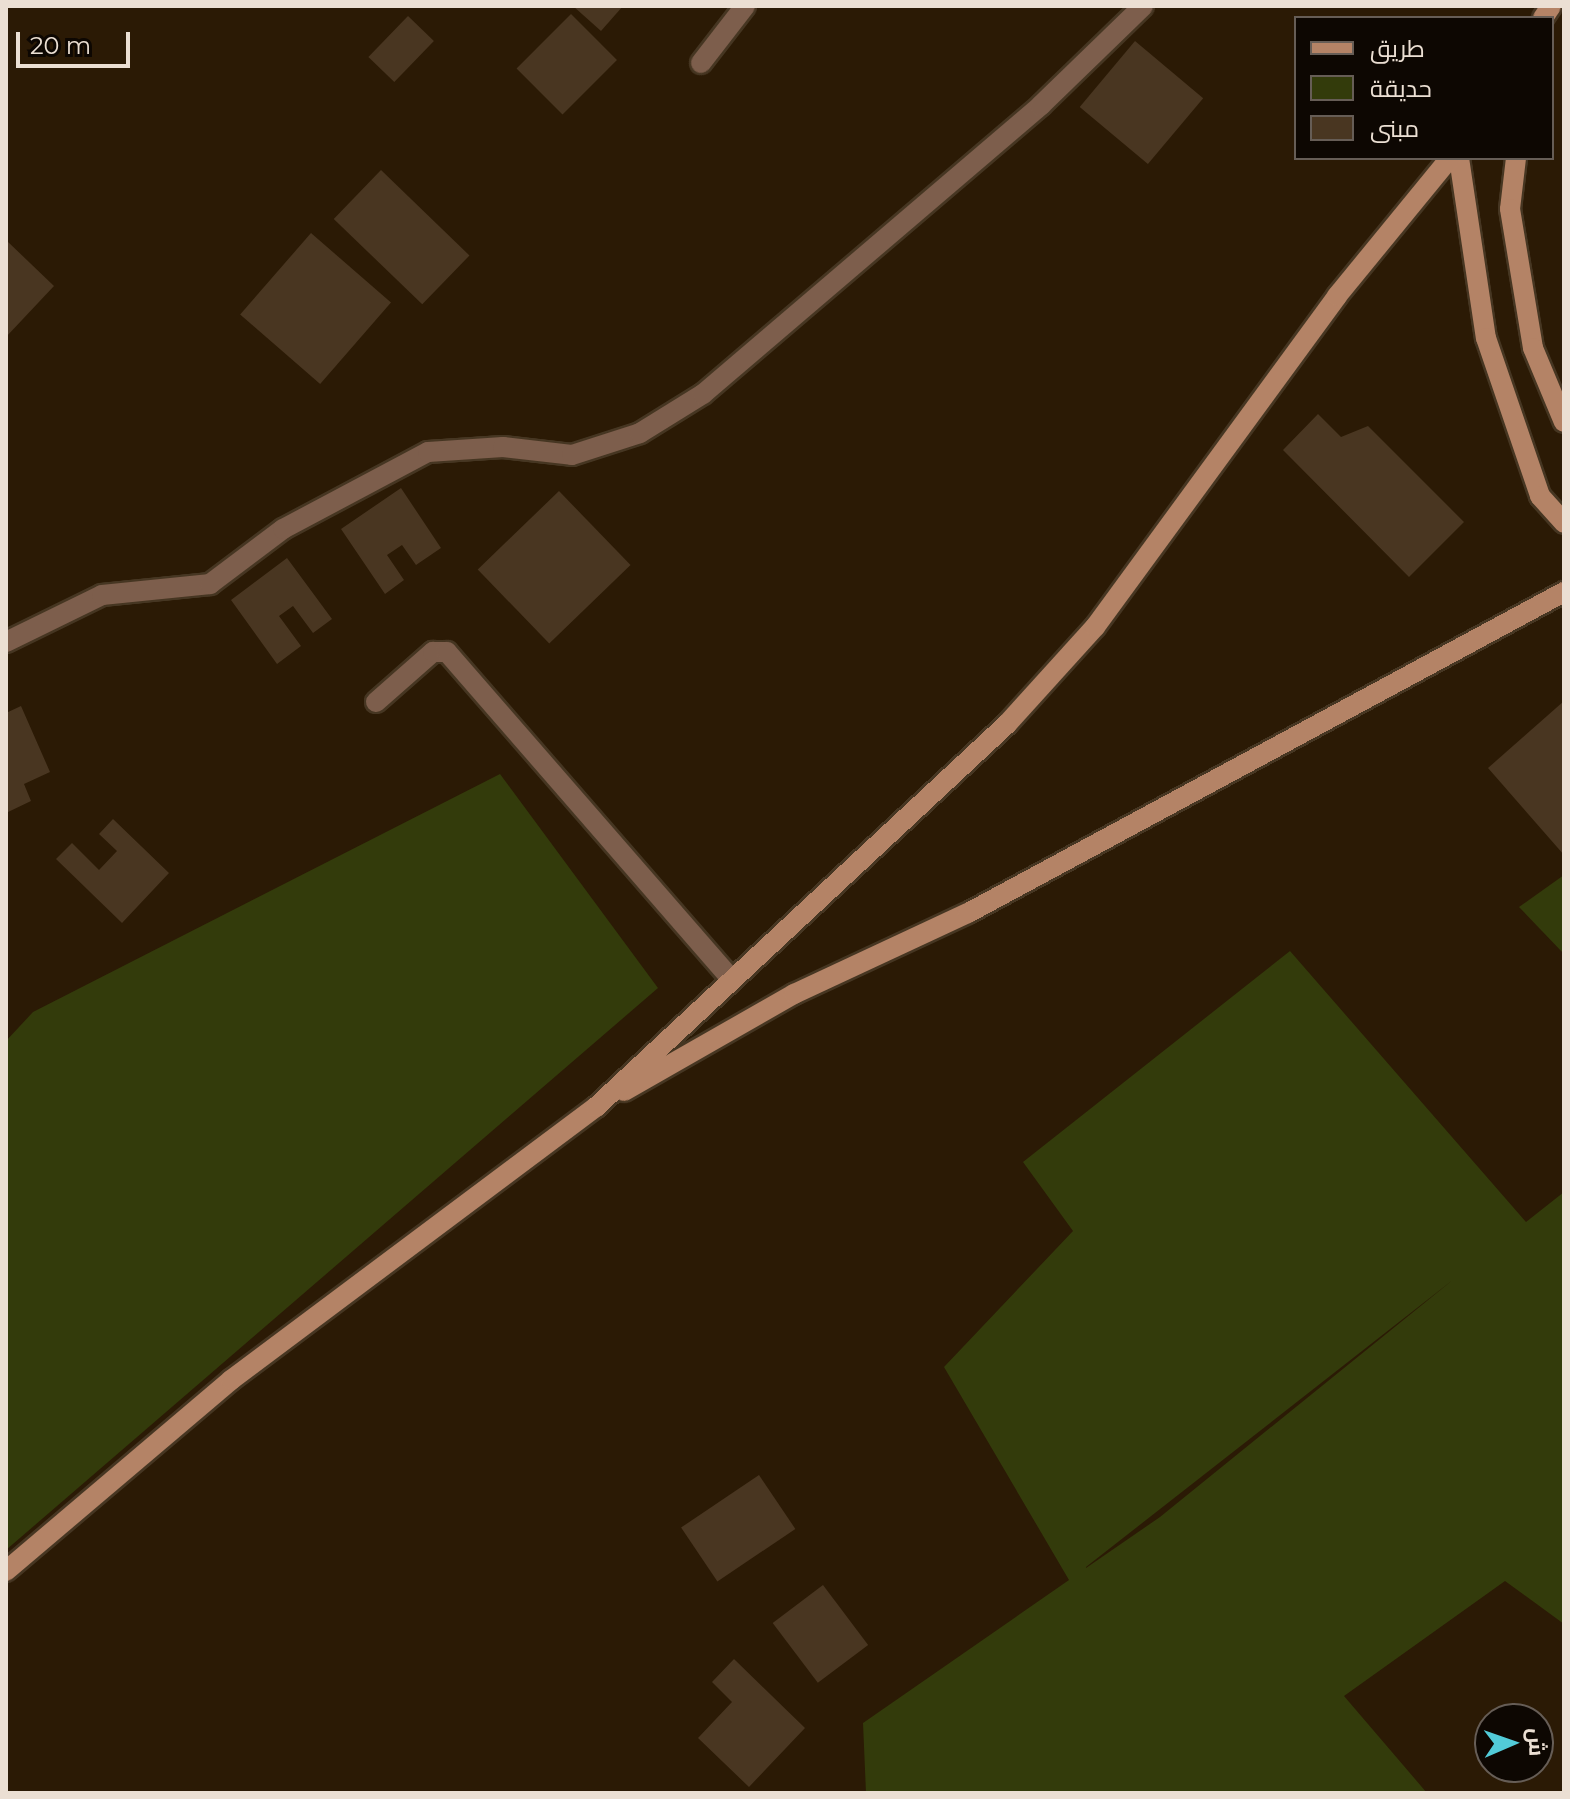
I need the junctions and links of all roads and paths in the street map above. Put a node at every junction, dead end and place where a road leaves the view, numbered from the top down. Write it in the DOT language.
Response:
graph roads {
  1 [pos="745,6"];
  2 [pos="1143,6"];
  3 [pos="701,63"];
  4 [pos="1448,160"];
  5 [pos="1459,160"];
  6 [pos="1516,160"];
  7 [pos="1564,422"];
  8 [pos="1564,523"];
  9 [pos="1564,592"];
  10 [pos="6,642"];
  11 [pos="376,702"];
  12 [pos="731,979"];
  13 [pos="596,1107"];
  14 [pos="6,1571"];
  1 -- 3 [label="street"];
  2 -- 10 [label="street"];
  4 -- 12 [label="street"];
  5 -- 8 [label="street"];
  6 -- 7 [label="street"];
  9 -- 13 [label="street"];
  11 -- 12 [label="street"];
  12 -- 13 [label="street"];
  13 -- 14 [label="street"];
}
